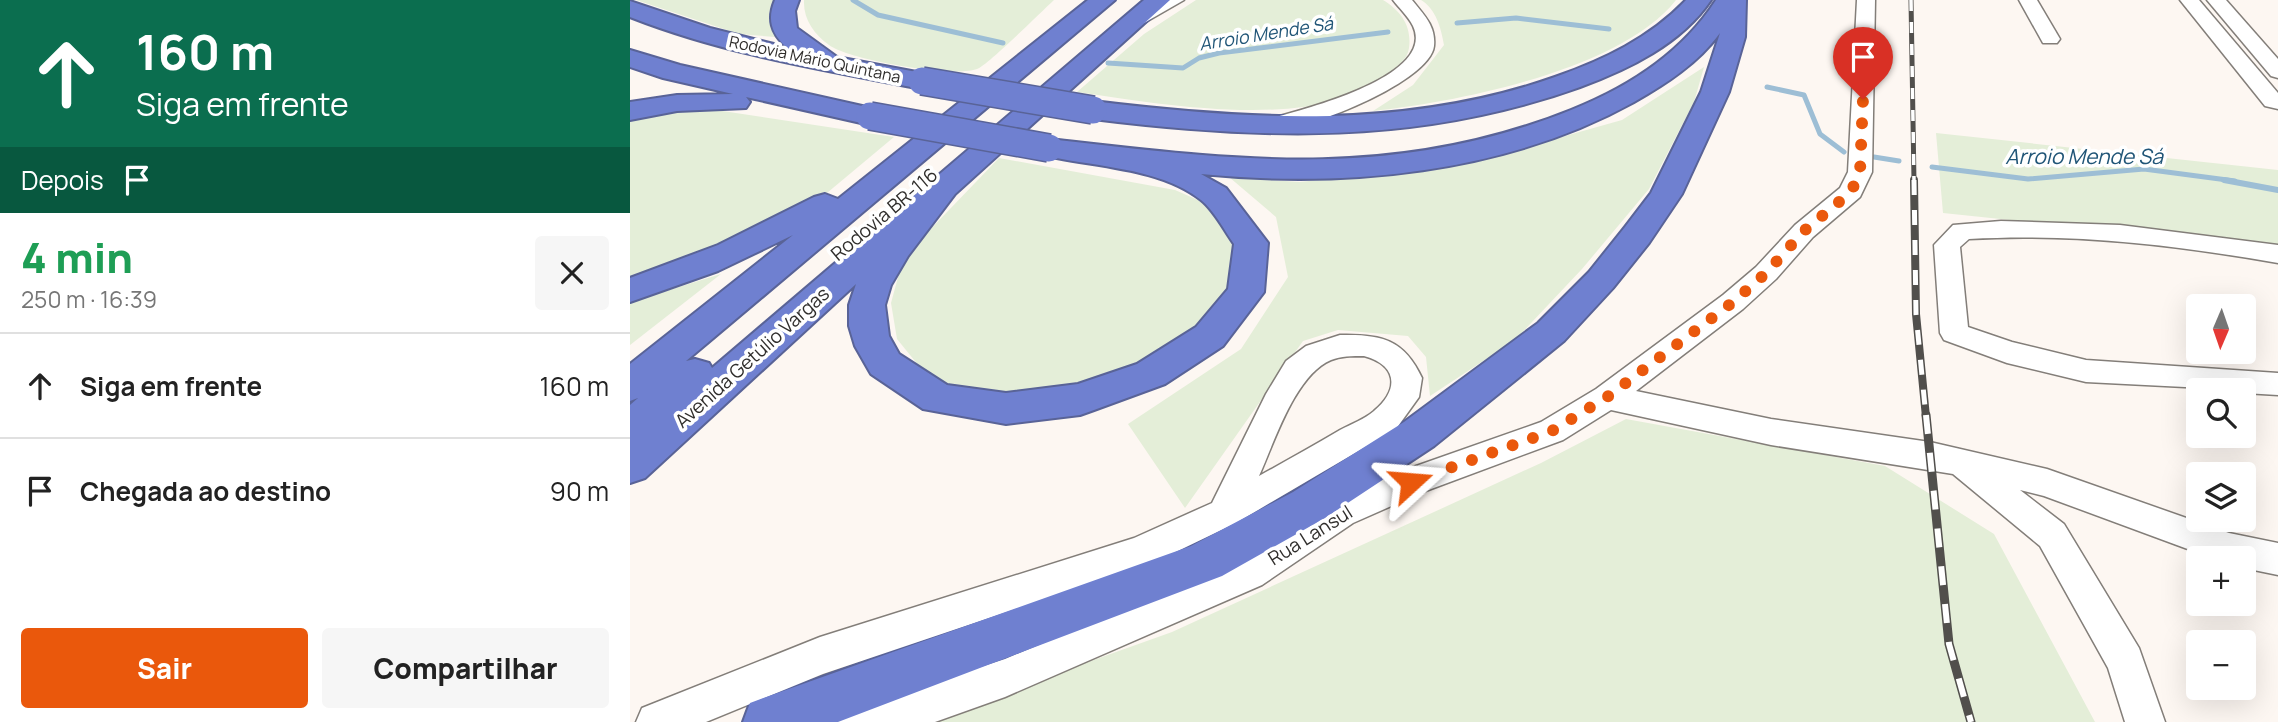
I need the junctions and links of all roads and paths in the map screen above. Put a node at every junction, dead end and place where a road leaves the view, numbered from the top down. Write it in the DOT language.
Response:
graph roads {
  1 [pos="787,0"];
  2 [pos="1063,0"];
  3 [pos="1086,0"];
  4 [pos="1103,0"];
  5 [pos="1174,0"];
  6 [pos="1402,0"];
  7 [pos="1699,0"];
  8 [pos="1728,0"];
  9 [pos="1734,0"];
  10 [pos="1866,0"];
  11 [pos="2028,0"];
  12 [pos="2189,0"];
  13 [pos="2216,0"];
  14 [pos="1144,6"];
  15 [pos="630,8"];
  16 [pos="2050,39"];
  17 [pos="1021,52"];
  18 [pos="630,58"];
  19 [pos="843,65"];
  20 [pos="2278,72"];
  21 [pos="2278,102"];
  22 [pos="630,111"];
  23 [pos="870,116"];
  24 [pos="1264,127"];
  25 [pos="1090,152"];
  26 [pos="851,190"];
  27 [pos="942,191"];
  28 [pos="903,198"];
  29 [pos="2278,254"];
  30 [pos="630,290"];
  31 [pos="744,362"];
  32 [pos="2278,384"];
  33 [pos="630,385"];
  34 [pos="1607,397"];
  35 [pos="630,428"];
  36 [pos="1959,462"];
  37 [pos="630,466"];
  38 [pos="1224,513"];
  39 [pos="2278,559"];
  40 [pos="656,722"];
  41 [pos="769,722"];
  42 [pos="846,722"];
  43 [pos="2145,722"];
  1 -- 19 [label="highway"];
  2 -- 17 [label="highway"];
  3 -- 17 [label="highway, Rodovia BR-116"];
  4 -- 33 [label="highway, Rodovia BR-116"];
  5 -- 14 [label="street"];
  6 -- 24 [label="street"];
  7 -- 24 [label="highway, Rodovia Mário Quintana"];
  8 -- 25 [label="highway"];
  9 -- 41 [label="highway"];
  10 -- 34 [label="street, Rua Lansul"];
  11 -- 16 [label="street"];
  12 -- 21 [label="street"];
  13 -- 20 [label="street"];
  14 -- 27 [label="highway, Avenida Getúlio Vargas"];
  14 -- 28 [label="highway, Rodovia BR-116"];
  15 -- 19 [label="highway, Rodovia Mário Quintana"];
  17 -- 26 [label="highway, Rodovia BR-116"];
  18 -- 23 [label="highway"];
  19 -- 24 [label="highway, Rodovia Mário Quintana, bridge"];
  22 -- 23 [label="highway"];
  23 -- 25 [label="highway, bridge"];
  25 -- 27 [label="highway"];
  26 -- 30 [label="highway"];
  26 -- 33 [label="highway, Rodovia BR-116"];
  27 -- 31 [label="highway, Avenida Getúlio Vargas"];
  28 -- 31 [label="highway"];
  28 -- 35 [label="highway, Rodovia BR-116"];
  29 -- 32 [label="street"];
  31 -- 37 [label="highway, Avenida Getúlio Vargas"];
  34 -- 36 [label="street"];
  34 -- 42 [label="street, Rua Lansul"];
  36 -- 39 [label="street"];
  36 -- 43 [label="street"];
  38 -- 38 [label="street"];
  38 -- 40 [label="street"];
}
